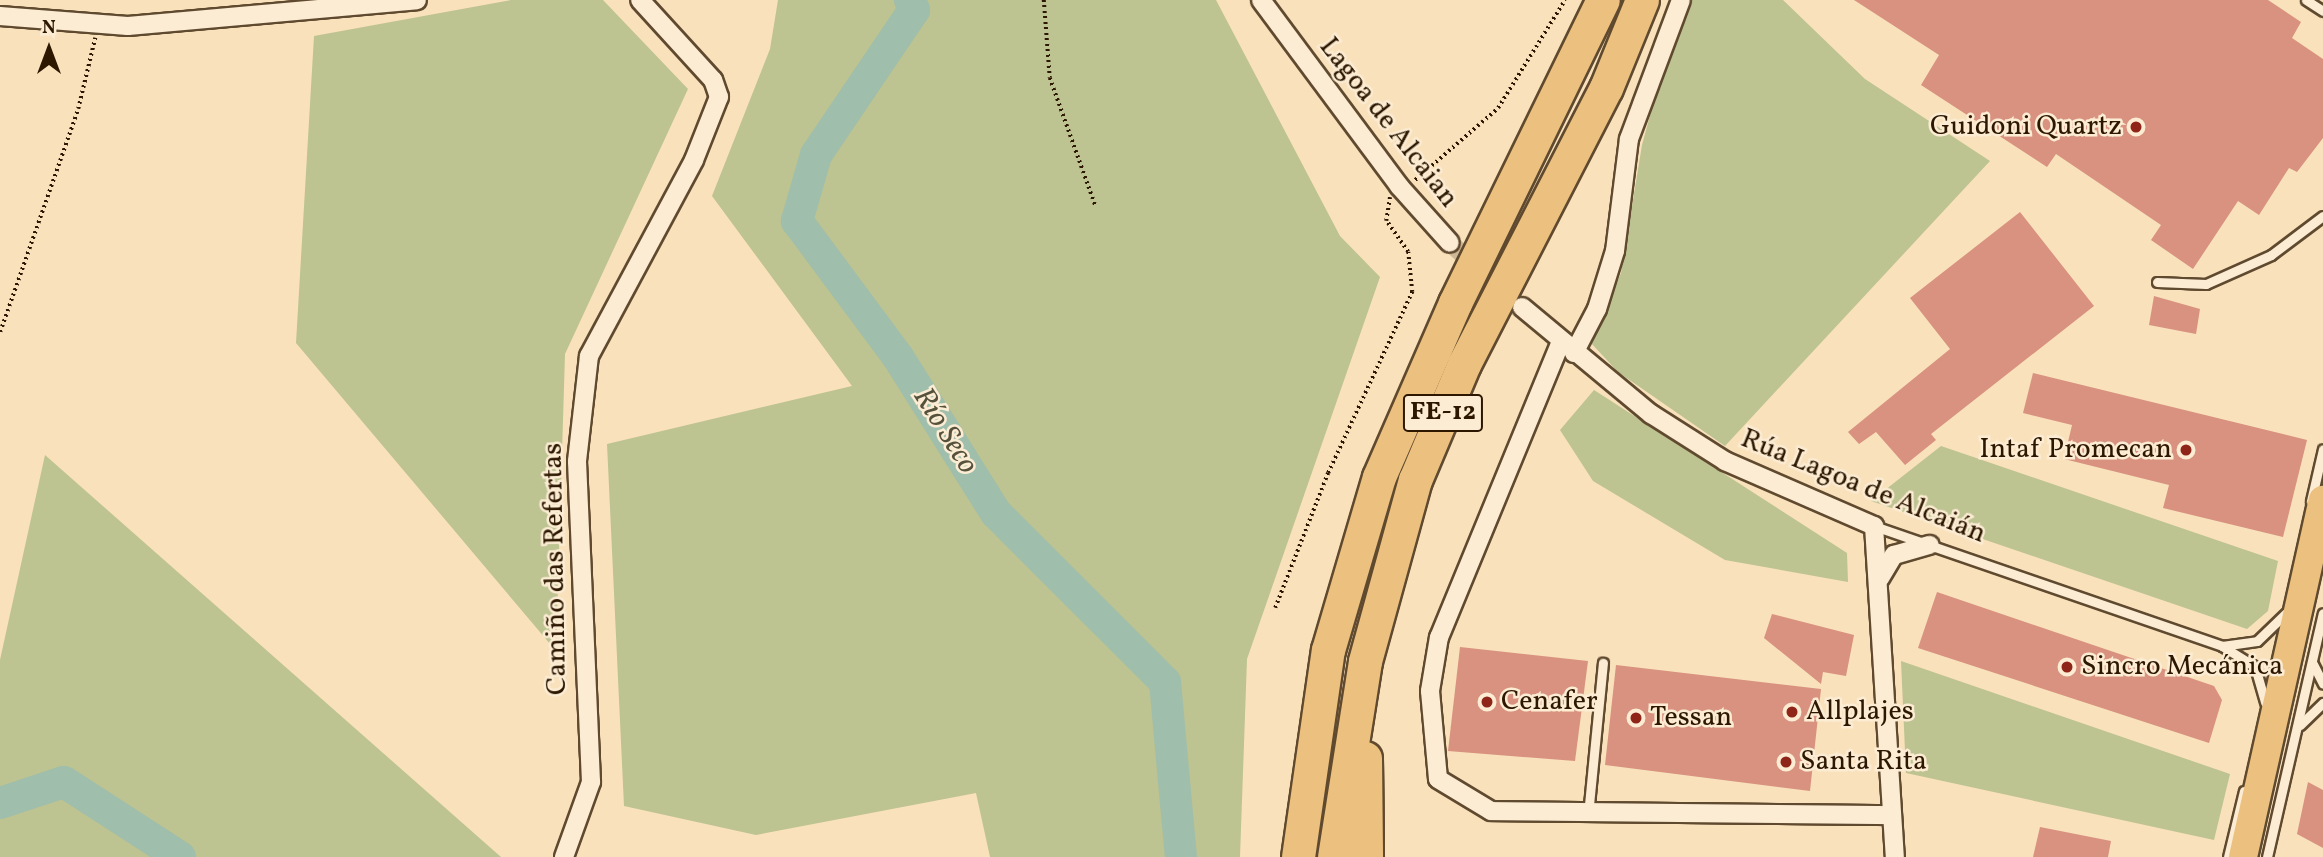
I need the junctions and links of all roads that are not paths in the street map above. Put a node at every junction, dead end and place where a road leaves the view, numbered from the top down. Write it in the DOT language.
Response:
graph roads {
  1 [pos="417,0"];
  2 [pos="640,0"];
  3 [pos="1261,0"];
  4 [pos="1603,0"];
  5 [pos="1642,0"];
  6 [pos="1681,0"];
  7 [pos="2306,0"];
  8 [pos="2323,11"];
  9 [pos="0,16"];
  10 [pos="2323,216"];
  11 [pos="1450,243"];
  12 [pos="2157,282"];
  13 [pos="1522,307"];
  14 [pos="1567,349"];
  15 [pos="2323,449"];
  16 [pos="2323,500"];
  17 [pos="1874,526"];
  18 [pos="1930,545"];
  19 [pos="2323,558"];
  20 [pos="1878,581"];
  21 [pos="2286,613"];
  22 [pos="2323,613"];
  23 [pos="2222,646"];
  24 [pos="1328,650"];
  25 [pos="2312,658"];
  26 [pos="1364,662"];
  27 [pos="1604,663"];
  28 [pos="2323,684"];
  29 [pos="2323,703"];
  30 [pos="2265,704"];
  31 [pos="2295,732"];
  32 [pos="1588,815"];
  33 [pos="1892,815"];
  34 [pos="564,857"];
  35 [pos="1277,857"];
  36 [pos="1298,857"];
  37 [pos="1334,857"];
  38 [pos="1366,857"];
  39 [pos="1895,857"];
  40 [pos="2228,857"];
  41 [pos="2243,857"];
  42 [pos="2257,857"];
  43 [pos="2267,857"];
  1 -- 9 [label="street"];
  2 -- 34 [label="street, Camiño das Refertas"];
  3 -- 11 [label="street, Lagoa de Alcaian"];
  4 -- 24 [label="highway, FE-12"];
  5 -- 26 [label="highway, FE-12"];
  6 -- 14 [label="street"];
  7 -- 8 [label="lane"];
  10 -- 12 [label="lane"];
  13 -- 14 [label="street, Rúa Lagoa de Alcaián"];
  14 -- 17 [label="street, Rúa Lagoa de Alcaián"];
  14 -- 32 [label="street"];
  15 -- 21 [label="lane"];
  16 -- 41 [label="main road"];
  17 -- 18 [label="lane, Rúa Lagoa de Alcaián"];
  17 -- 20 [label="street"];
  18 -- 20 [label="street"];
  18 -- 23 [label="lane, Rúa Lagoa de Alcaián"];
  19 -- 42 [label="main road"];
  20 -- 33 [label="street"];
  21 -- 23 [label="lane"];
  21 -- 30 [label="lane"];
  22 -- 25 [label="lane"];
  23 -- 30 [label="lane"];
  24 -- 35 [label="highway"];
  24 -- 36 [label="highway, FE-12"];
  25 -- 28 [label="lane"];
  25 -- 31 [label="lane"];
  26 -- 37 [label="highway, FE-12"];
  26 -- 38 [label="highway"];
  27 -- 32 [label="lane"];
  29 -- 31 [label="lane"];
  30 -- 40 [label="lane"];
  31 -- 43 [label="lane"];
  32 -- 33 [label="street"];
  33 -- 39 [label="street"];
}
